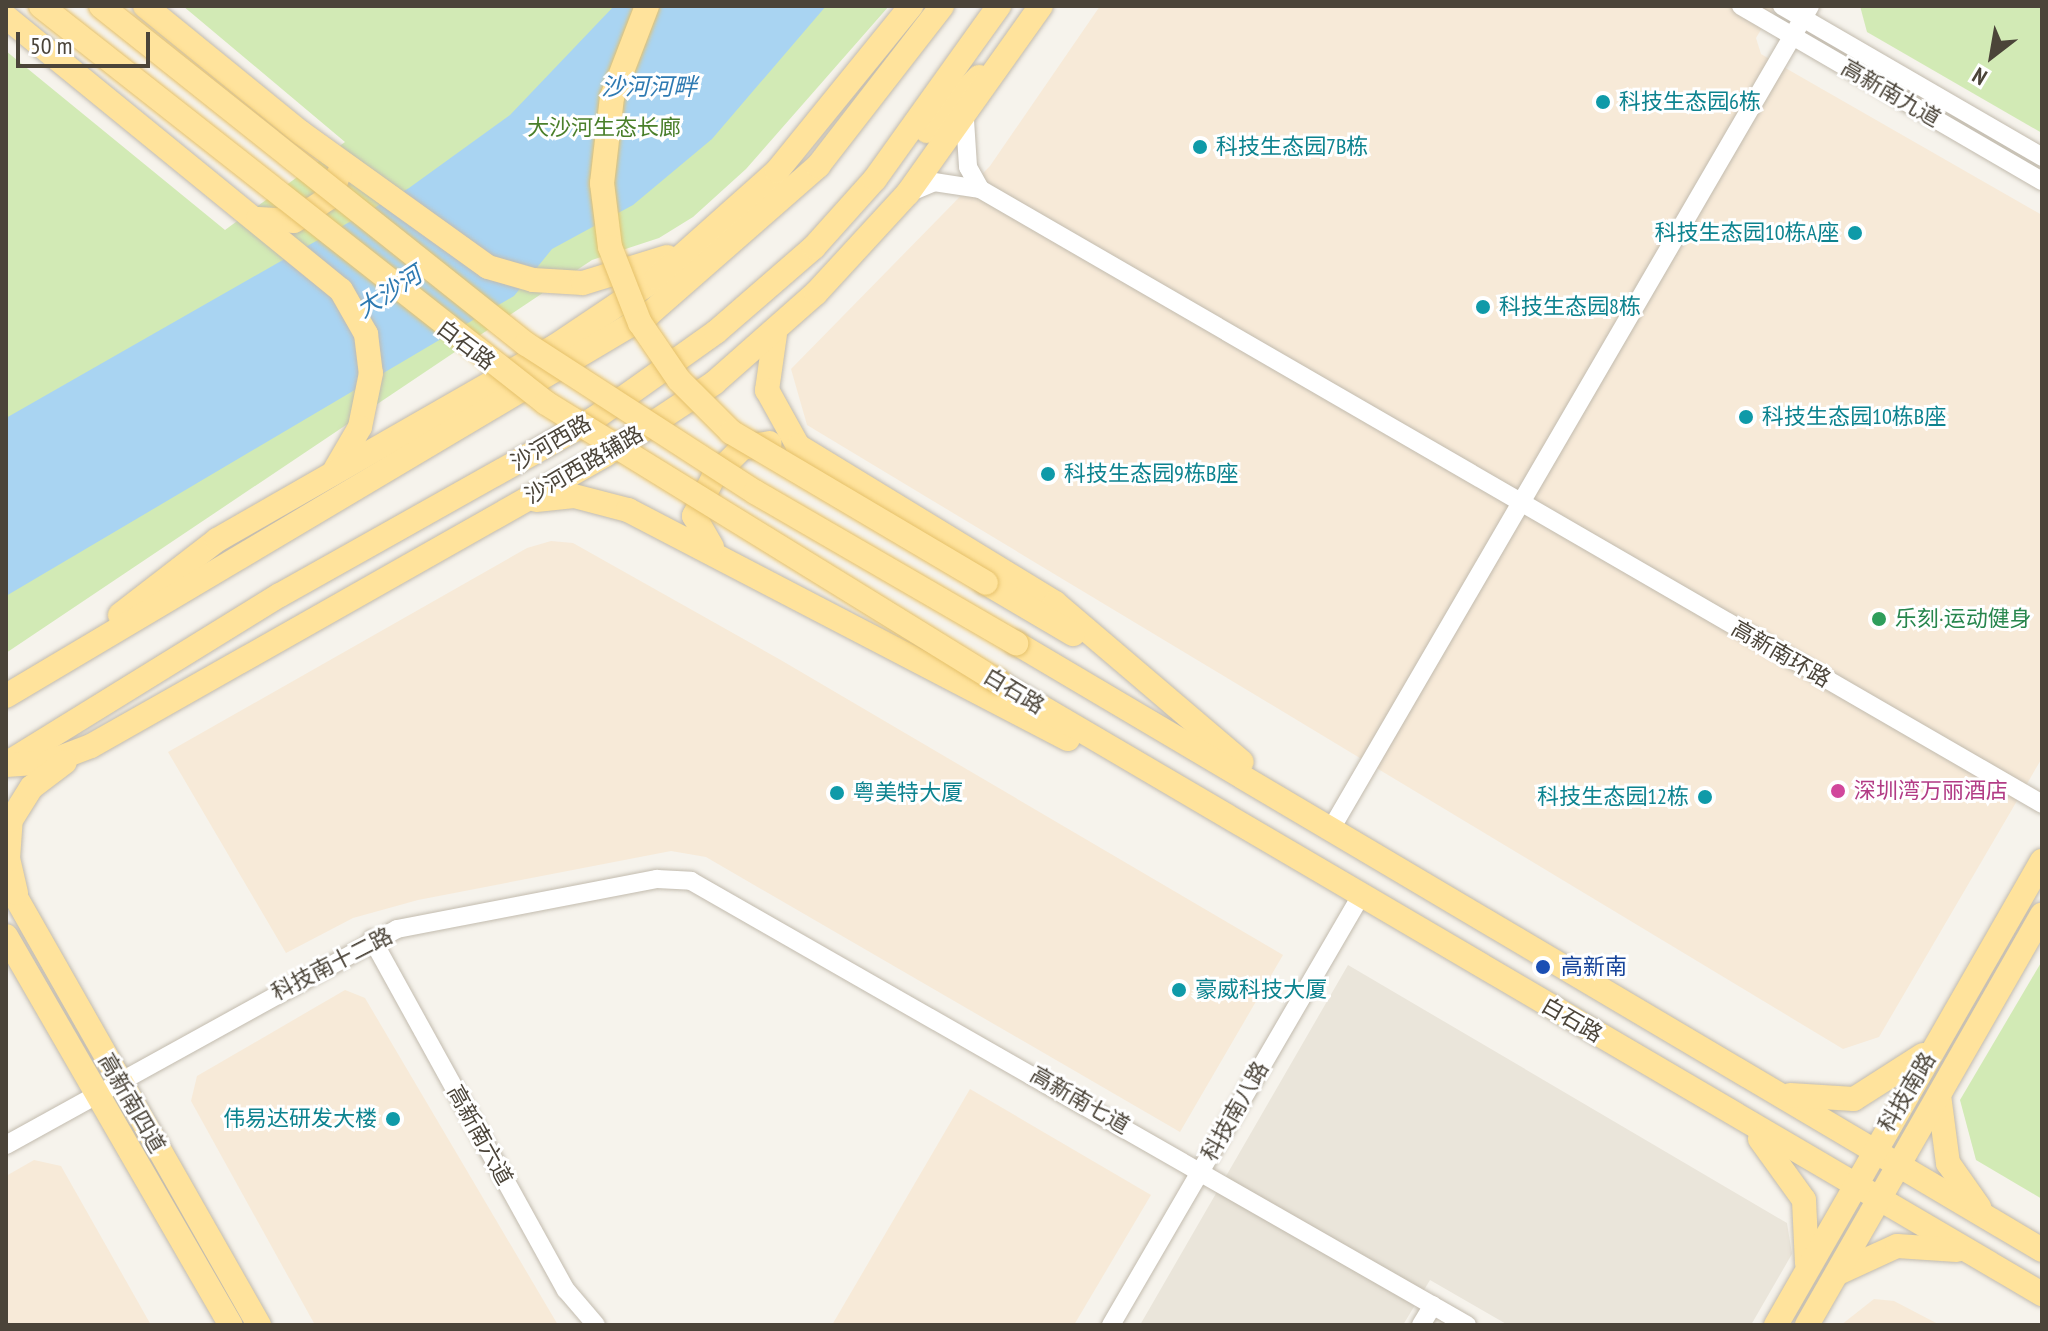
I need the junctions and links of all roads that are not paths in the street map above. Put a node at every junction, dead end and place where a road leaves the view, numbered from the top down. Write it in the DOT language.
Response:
graph roads {
  1 [pos="41,6"];
  2 [pos="101,6"];
  3 [pos="145,6"];
  4 [pos="647,6"];
  5 [pos="911,6"];
  6 [pos="942,6"];
  7 [pos="999,6"];
  8 [pos="1040,6"];
  9 [pos="1741,6"];
  10 [pos="1782,6"];
  11 [pos="1807,12"];
  12 [pos="6,17"];
  13 [pos="896,17"];
  14 [pos="1793,36"];
  15 [pos="965,120"];
  16 [pos="2042,157"];
  17 [pos="345,162"];
  18 [pos="2042,181"];
  19 [pos="980,189"];
  20 [pos="908,193"];
  21 [pos="846,212"];
  22 [pos="252,216"];
  23 [pos="711,234"];
  24 [pos="775,334"];
  25 [pos="810,456"];
  26 [pos="328,476"];
  27 [pos="1520,503"];
  28 [pos="506,509"];
  29 [pos="727,556"];
  30 [pos="309,622"];
  31 [pos="60,665"];
  32 [pos="163,667"];
  33 [pos="1134,669"];
  34 [pos="6,696"];
  35 [pos="91,746"];
  36 [pos="6,764"];
  37 [pos="1160,779"];
  38 [pos="1288,802"];
  39 [pos="2042,804"];
  40 [pos="1331,829"];
  41 [pos="2042,861"];
  42 [pos="6,880"];
  43 [pos="691,881"];
  44 [pos="1360,897"];
  45 [pos="21,907"];
  46 [pos="2042,914"];
  47 [pos="6,936"];
  48 [pos="372,939"];
  49 [pos="1932,1049"];
  50 [pos="119,1081"];
  51 [pos="1939,1091"];
  52 [pos="1776,1092"];
  53 [pos="97,1094"];
  54 [pos="1725,1109"];
  55 [pos="6,1145"];
  56 [pos="1872,1150"];
  57 [pos="1896,1164"];
  58 [pos="1201,1171"];
  59 [pos="1853,1184"];
  60 [pos="1876,1197"];
  61 [pos="1991,1221"];
  62 [pos="2042,1250"];
  63 [pos="1973,1253"];
  64 [pos="1807,1267"];
  65 [pos="1830,1280"];
  66 [pos="2042,1294"];
  67 [pos="1433,1305"];
  68 [pos="231,1325"];
  69 [pos="259,1325"];
  70 [pos="596,1325"];
  71 [pos="1111,1325"];
  72 [pos="1421,1325"];
  73 [pos="1467,1325"];
  74 [pos="1776,1325"];
  75 [pos="1807,1325"];
  1 -- 37 [label="main road, 白石路, bridge"];
  2 -- 38 [label="main road, 白石路, bridge"];
  3 -- 17 [label="main road"];
  4 -- 33 [label="main road, bridge"];
  5 -- 13 [label="main road"];
  6 -- 31 [label="main road"];
  7 -- 21 [label="main road, 沙河西路"];
  8 -- 15 [label="main road, 沙河西路辅路"];
  8 -- 21 [label="main road"];
  9 -- 14 [label="street, 高新南九道"];
  10 -- 11 [label="street, 高新南九道"];
  11 -- 14 [label="street"];
  11 -- 16 [label="street, 高新南九道"];
  12 -- 22 [label="main road"];
  13 -- 23 [label="main road"];
  14 -- 18 [label="street, 高新南九道"];
  14 -- 27 [label="street"];
  15 -- 19 [label="street"];
  15 -- 20 [label="main road, 沙河西路辅路"];
  17 -- 22 [label="main road"];
  17 -- 23 [label="main road"];
  19 -- 20 [label="street"];
  19 -- 27 [label="street, 高新南环路"];
  20 -- 24 [label="main road, 沙河西路辅路"];
  21 -- 32 [label="main road, 沙河西路"];
  22 -- 26 [label="main road"];
  23 -- 26 [label="main road"];
  24 -- 25 [label="main road"];
  24 -- 28 [label="main road, 沙河西路辅路"];
  25 -- 29 [label="main road"];
  25 -- 33 [label="main road"];
  26 -- 31 [label="main road"];
  27 -- 39 [label="street, 高新南环路"];
  27 -- 40 [label="street"];
  28 -- 29 [label="main road"];
  28 -- 30 [label="main road, 沙河西路辅路"];
  29 -- 37 [label="main road"];
  30 -- 32 [label="main road"];
  30 -- 35 [label="main road, 沙河西路辅路"];
  31 -- 34 [label="main road"];
  32 -- 36 [label="main road, 沙河西路"];
  33 -- 38 [label="main road"];
  35 -- 36 [label="main road, 沙河西路辅路"];
  35 -- 45 [label="main road"];
  37 -- 44 [label="main road, 白石路"];
  38 -- 40 [label="main road, 白石路"];
  40 -- 52 [label="main road, 白石路"];
  41 -- 49 [label="main road, 科技南路"];
  42 -- 45 [label="main road, 高新南四道"];
  43 -- 48 [label="street, 科技南十二路"];
  43 -- 58 [label="street, 高新南七道"];
  44 -- 54 [label="main road, 白石路"];
  44 -- 58 [label="street, 科技南八路"];
  45 -- 50 [label="main road, 高新南四道"];
  46 -- 51 [label="main road, 科技南路"];
  47 -- 53 [label="main road, 高新南四道"];
  48 -- 50 [label="street, 科技南十二路"];
  48 -- 70 [label="street, 高新南六道"];
  49 -- 52 [label="main road"];
  49 -- 56 [label="main road, 科技南路"];
  50 -- 53 [label="street, 科技南十二路"];
  50 -- 69 [label="main road, 高新南四道"];
  51 -- 57 [label="main road, 科技南路"];
  51 -- 61 [label="main road"];
  52 -- 56 [label="main road, 白石路"];
  53 -- 55 [label="street, 科技南十二路"];
  53 -- 68 [label="main road, 高新南四道"];
  54 -- 59 [label="main road, 白石路"];
  54 -- 64 [label="main road"];
  56 -- 57 [label="main road, 白石路"];
  56 -- 59 [label="main road, 科技南路"];
  57 -- 60 [label="main road, 科技南路"];
  57 -- 61 [label="main road, 白石路"];
  58 -- 67 [label="street, 高新南七道"];
  58 -- 71 [label="street, 科技南八路"];
  59 -- 60 [label="main road, 白石路"];
  59 -- 64 [label="main road, 科技南路"];
  60 -- 63 [label="main road, 白石路"];
  60 -- 65 [label="main road, 科技南路"];
  61 -- 62 [label="main road, 白石路"];
  63 -- 65 [label="main road"];
  63 -- 66 [label="main road, 白石路"];
  64 -- 74 [label="main road, 科技南路"];
  65 -- 75 [label="main road, 科技南路"];
  67 -- 72 [label="street"];
  67 -- 73 [label="street, 高新南七道"];
}
